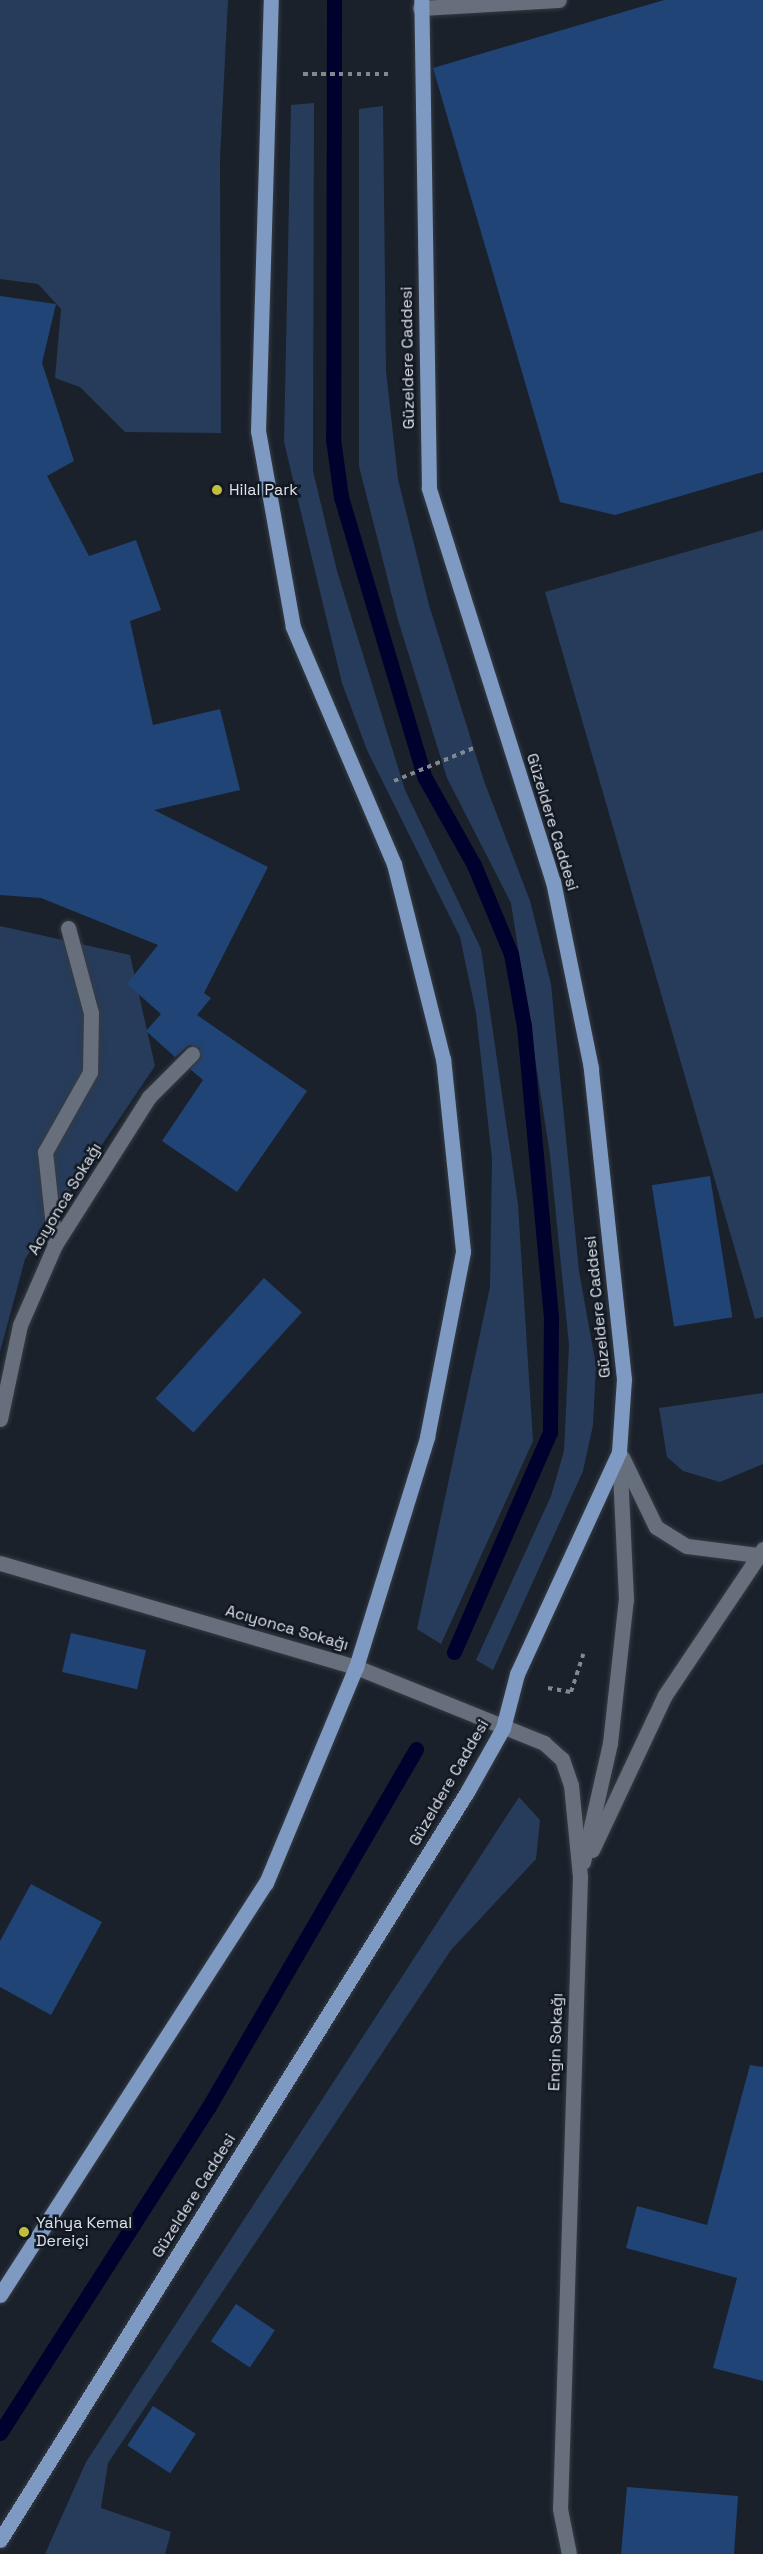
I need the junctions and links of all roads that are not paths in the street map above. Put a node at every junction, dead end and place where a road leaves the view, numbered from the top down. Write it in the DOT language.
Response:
graph roads {
  1 [pos="271,0"];
  2 [pos="559,0"];
  3 [pos="420,4"];
  4 [pos="68,928"];
  5 [pos="192,1054"];
  6 [pos="55,1245"];
  7 [pos="0,1419"];
  8 [pos="619,1452"];
  9 [pos="760,1552"];
  10 [pos="0,1563"];
  11 [pos="356,1667"];
  12 [pos="503,1728"];
  13 [pos="579,1877"];
  14 [pos="0,2295"];
  15 [pos="0,2540"];
  16 [pos="569,2554"];
  1 -- 11 [label="main road"];
  2 -- 3 [label="street"];
  3 -- 8 [label="main road, Güzeldere Caddesi"];
  4 -- 6 [label="street"];
  5 -- 6 [label="street, Acıyonca Sokağı"];
  6 -- 7 [label="street, Acıyonca Sokağı"];
  8 -- 9 [label="street"];
  8 -- 12 [label="main road, Güzeldere Caddesi"];
  8 -- 13 [label="street"];
  9 -- 13 [label="street"];
  10 -- 11 [label="street, Acıyonca Sokağı"];
  11 -- 12 [label="street, Engin Sokağı"];
  11 -- 14 [label="main road"];
  12 -- 13 [label="street, Engin Sokağı"];
  12 -- 15 [label="main road, Güzeldere Caddesi"];
  13 -- 16 [label="street, Engin Sokağı"];
}
